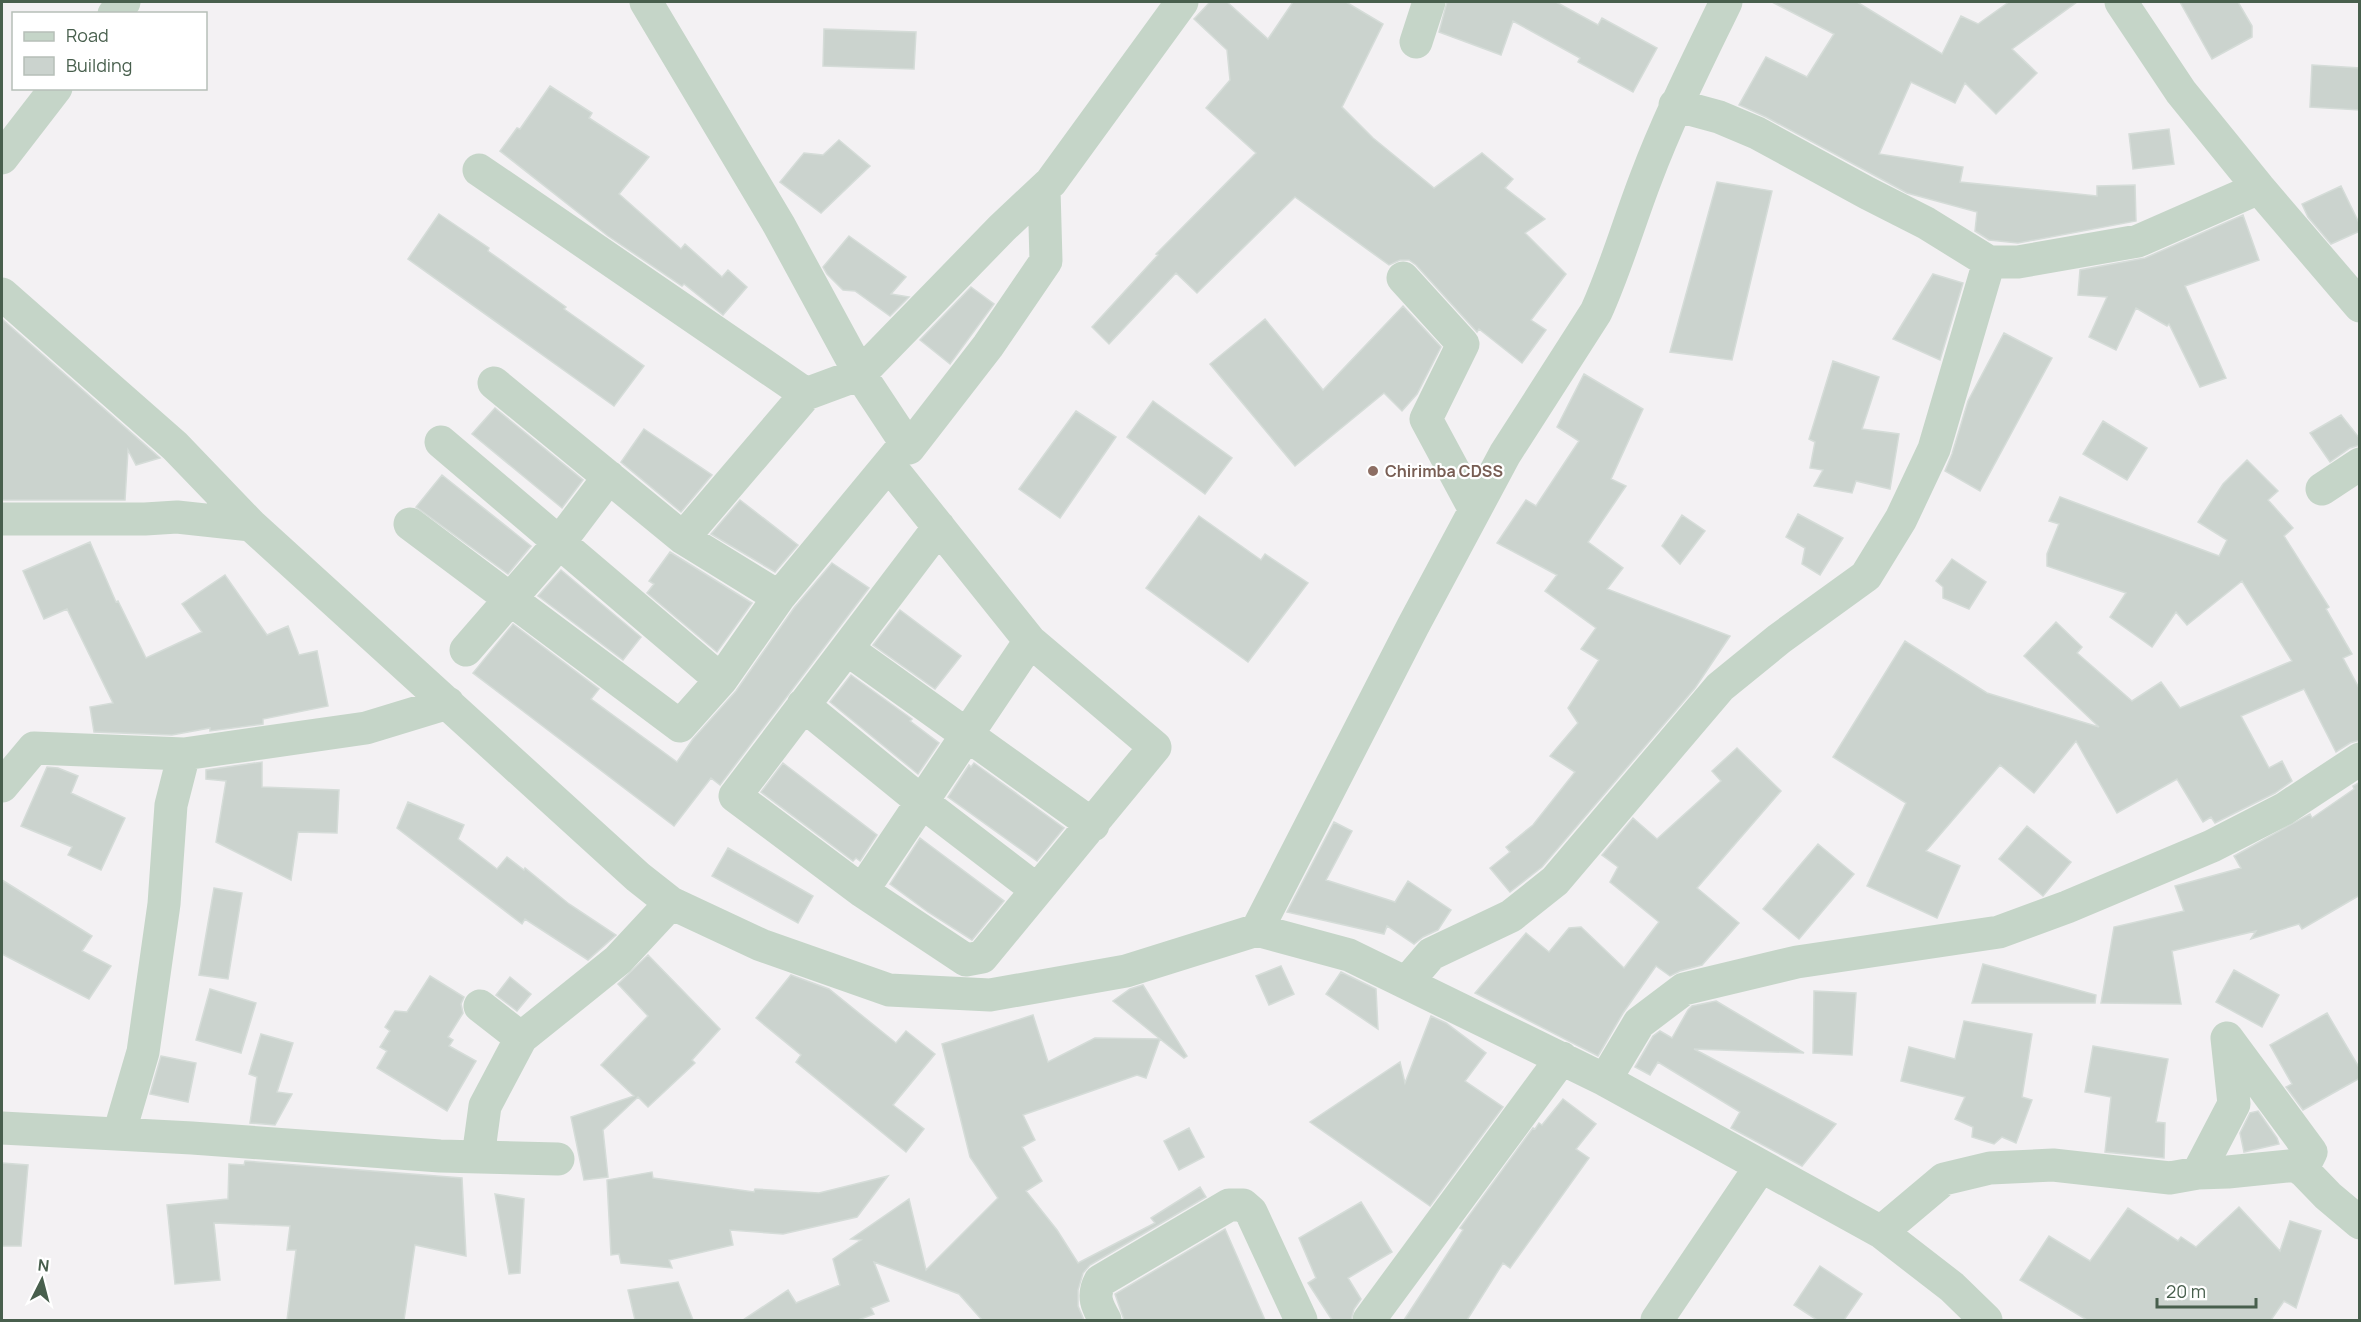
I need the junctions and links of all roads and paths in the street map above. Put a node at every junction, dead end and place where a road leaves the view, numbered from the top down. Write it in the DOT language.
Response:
graph roads {
  1 [pos="646,2"];
  2 [pos="1182,2"];
  3 [pos="1429,2"];
  4 [pos="1726,2"];
  5 [pos="2121,2"];
  6 [pos="1416,42"];
  7 [pos="54,90"];
  8 [pos="1676,105"];
  9 [pos="2,158"];
  10 [pos="479,170"];
  11 [pos="2259,188"];
  12 [pos="1044,189"];
  13 [pos="1989,262"];
  14 [pos="1403,279"];
  15 [pos="2,294"];
  16 [pos="2360,306"];
  17 [pos="860,374"];
  18 [pos="495,383"];
  19 [pos="806,394"];
  20 [pos="441,442"];
  21 [pos="897,454"];
  22 [pos="2360,464"];
  23 [pos="609,477"];
  24 [pos="2322,489"];
  25 [pos="1475,510"];
  26 [pos="177,517"];
  27 [pos="2,519"];
  28 [pos="410,524"];
  29 [pos="251,525"];
  30 [pos="939,527"];
  31 [pos="683,538"];
  32 [pos="103,540"];
  33 [pos="559,543"];
  34 [pos="779,597"];
  35 [pos="509,598"];
  36 [pos="1030,641"];
  37 [pos="847,649"];
  38 [pos="466,650"];
  39 [pos="721,680"];
  40 [pos="448,704"];
  41 [pos="803,705"];
  42 [pos="966,735"];
  43 [pos="184,754"];
  44 [pos="2360,759"];
  45 [pos="2,786"];
  46 [pos="922,802"];
  47 [pos="1093,825"];
  48 [pos="1037,890"];
  49 [pos="862,891"];
  50 [pos="671,903"];
  51 [pos="1257,930"];
  52 [pos="1407,982"];
  53 [pos="480,1006"];
  54 [pos="521,1038"];
  55 [pos="1562,1058"];
  56 [pos="1605,1080"];
  57 [pos="2,1128"];
  58 [pos="120,1134"];
  59 [pos="478,1157"];
  60 [pos="558,1159"];
  61 [pos="1761,1166"];
  62 [pos="2302,1170"];
  63 [pos="2198,1173"];
  64 [pos="2360,1223"];
  65 [pos="1881,1232"];
  66 [pos="1105,1320"];
  67 [pos="1301,1320"];
  68 [pos="1369,1320"];
  69 [pos="1657,1320"];
  70 [pos="1986,1320"];
  1 -- 17 [label="street"];
  2 -- 12 [label="street"];
  3 -- 6 [label="street"];
  4 -- 8 [label="street"];
  5 -- 11 [label="street"];
  7 -- 9 [label="street"];
  8 -- 13 [label="street"];
  8 -- 25 [label="street"];
  10 -- 19 [label="street"];
  11 -- 13 [label="street"];
  11 -- 16 [label="street"];
  12 -- 17 [label="street"];
  12 -- 21 [label="street"];
  13 -- 52 [label="street"];
  14 -- 25 [label="street"];
  15 -- 29 [label="street"];
  17 -- 19 [label="street"];
  17 -- 21 [label="street"];
  18 -- 23 [label="street"];
  19 -- 31 [label="street"];
  20 -- 33 [label="street"];
  21 -- 30 [label="street"];
  21 -- 34 [label="street"];
  22 -- 24 [label="street"];
  23 -- 31 [label="street"];
  23 -- 33 [label="street"];
  25 -- 51 [label="street"];
  26 -- 27 [label="street"];
  26 -- 29 [label="street"];
  26 -- 32 [label="street"];
  28 -- 35 [label="street"];
  29 -- 40 [label="street"];
  30 -- 36 [label="street"];
  30 -- 37 [label="street"];
  31 -- 34 [label="street"];
  33 -- 35 [label="street"];
  33 -- 39 [label="street"];
  34 -- 39 [label="street"];
  35 -- 38 [label="street"];
  35 -- 39 [label="street"];
  36 -- 42 [label="street"];
  36 -- 47 [label="street"];
  37 -- 41 [label="street"];
  37 -- 42 [label="street"];
  40 -- 43 [label="street"];
  40 -- 50 [label="street"];
  41 -- 46 [label="street"];
  41 -- 49 [label="street"];
  42 -- 46 [label="street"];
  42 -- 47 [label="street"];
  43 -- 45 [label="street"];
  43 -- 58 [label="street"];
  44 -- 56 [label="street"];
  46 -- 48 [label="street"];
  46 -- 49 [label="street"];
  47 -- 48 [label="street"];
  48 -- 49 [label="street"];
  50 -- 51 [label="street"];
  50 -- 54 [label="street"];
  51 -- 52 [label="street"];
  52 -- 55 [label="street"];
  53 -- 54 [label="street"];
  54 -- 59 [label="street"];
  55 -- 56 [label="street"];
  55 -- 68 [label="street"];
  56 -- 61 [label="street"];
  57 -- 58 [label="street"];
  58 -- 59 [label="street"];
  59 -- 60 [label="street"];
  61 -- 65 [label="street"];
  61 -- 69 [label="street"];
  62 -- 63 [label="street"];
  62 -- 63 [label="street"];
  62 -- 64 [label="street"];
  63 -- 65 [label="street"];
  65 -- 70 [label="street"];
  66 -- 67 [label="street"];
}
